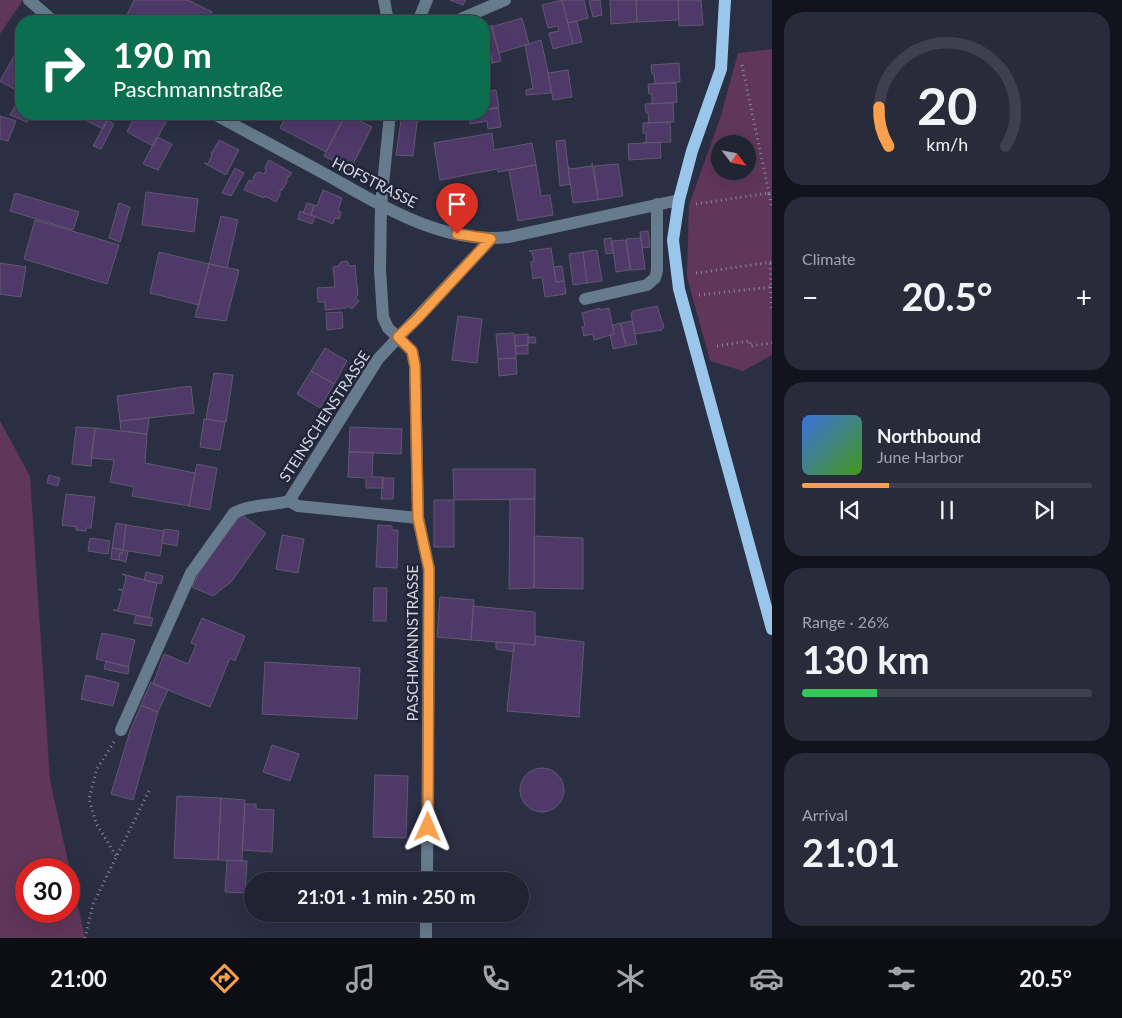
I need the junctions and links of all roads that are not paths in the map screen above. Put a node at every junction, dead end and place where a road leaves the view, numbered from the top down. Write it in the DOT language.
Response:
graph roads {
  1 [pos="29,0"];
  2 [pos="384,0"];
  3 [pos="427,0"];
  4 [pos="505,0"];
  5 [pos="725,0"];
  6 [pos="47,15"];
  7 [pos="387,15"];
  8 [pos="421,15"];
  9 [pos="470,15"];
  10 [pos="225,120"];
  11 [pos="389,120"];
  12 [pos="679,200"];
  13 [pos="657,204"];
  14 [pos="381,205"];
  15 [pos="491,239"];
  16 [pos="586,299"];
  17 [pos="398,337"];
  18 [pos="289,501"];
  19 [pos="418,518"];
  20 [pos="772,628"];
  21 [pos="121,730"];
  22 [pos="427,872"];
  23 [pos="426,922"];
  24 [pos="426,938"];
  1 -- 6 [label="street"];
  2 -- 7 [label="street"];
  3 -- 8 [label="street"];
  4 -- 9 [label="street"];
  5 -- 12 [label="main road"];
  10 -- 14 [label="street, HOFSTRASSE"];
  11 -- 14 [label="street"];
  12 -- 13 [label="street, HOFSTRASSE"];
  12 -- 20 [label="main road"];
  13 -- 15 [label="street, HOFSTRASSE"];
  13 -- 16 [label="street"];
  14 -- 15 [label="street, HOFSTRASSE"];
  14 -- 17 [label="street"];
  15 -- 17 [label="street"];
  17 -- 18 [label="street, STEINSCHENSTRASSE"];
  17 -- 19 [label="street, PASCHMANNSTRASSE"];
  18 -- 19 [label="street"];
  18 -- 21 [label="street, STEINSCHENSTRASSE"];
  19 -- 22 [label="street, PASCHMANNSTRASSE"];
  23 -- 24 [label="street"];
}
